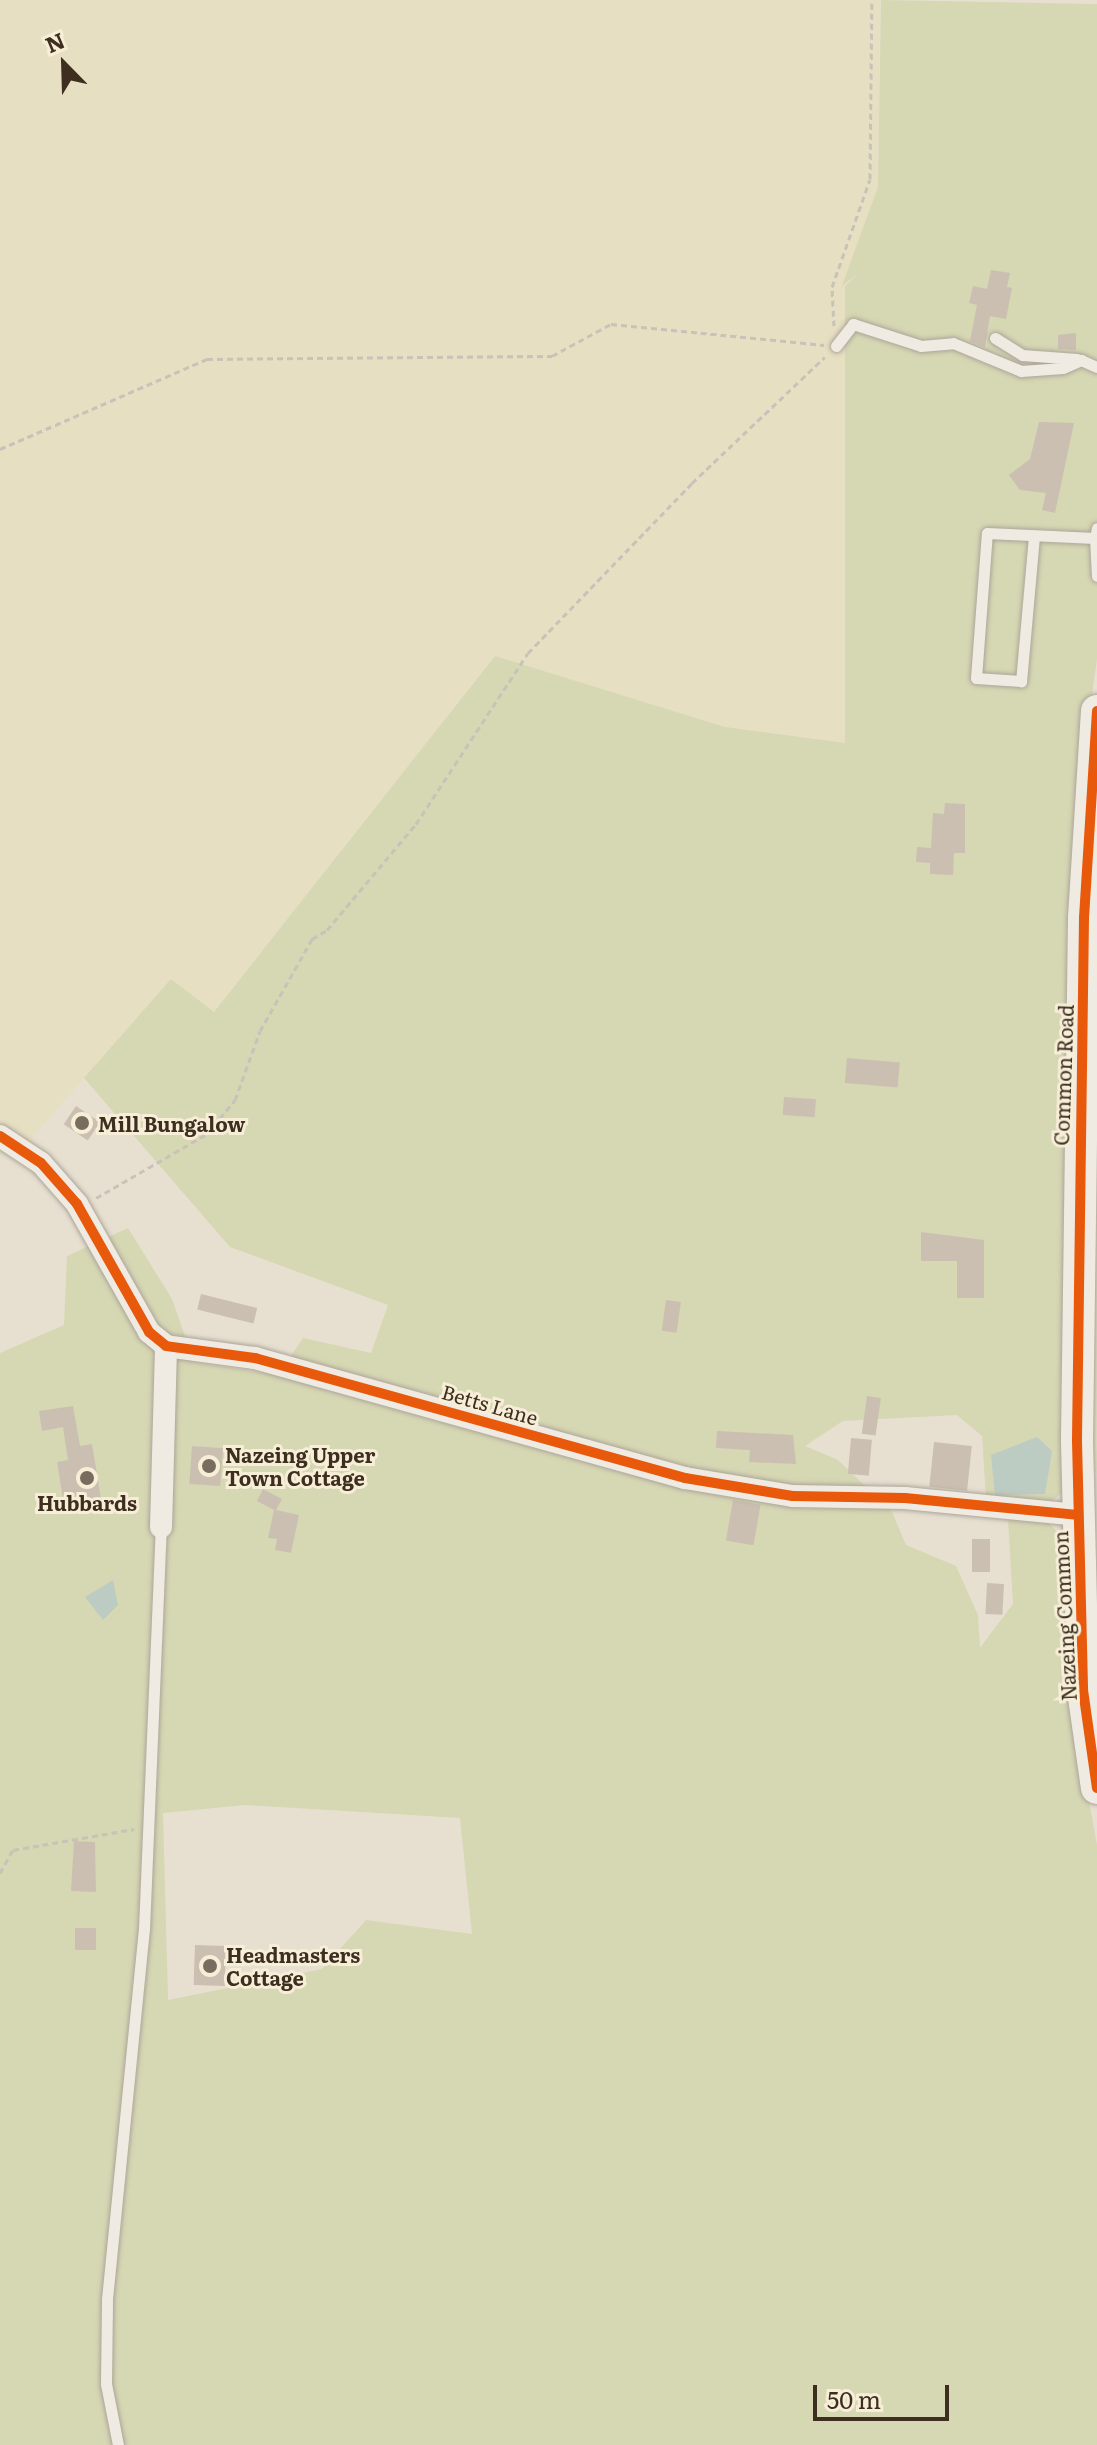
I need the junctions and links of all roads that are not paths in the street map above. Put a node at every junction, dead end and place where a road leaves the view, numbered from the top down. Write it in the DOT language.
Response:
graph roads {
  1 [pos="995,338"];
  2 [pos="836,346"];
  3 [pos="1081,360"];
  4 [pos="1097,367"];
  5 [pos="1096,533"];
  6 [pos="1034,536"];
  7 [pos="1097,576"];
  8 [pos="1097,711"];
  9 [pos="0,1136"];
  10 [pos="166,1346"];
  11 [pos="1077,1441"];
  12 [pos="1084,1501"];
  13 [pos="161,1527"];
  14 [pos="1097,1788"];
  15 [pos="118,2445"];
  1 -- 3 [label="lane"];
  2 -- 3 [label="lane"];
  3 -- 4 [label="lane"];
  5 -- 6 [label="lane"];
  5 -- 7 [label="lane"];
  6 -- 6 [label="lane"];
  8 -- 11 [label="street, Common Road"];
  9 -- 10 [label="street"];
  10 -- 12 [label="street, Betts Lane"];
  10 -- 13 [label="street"];
  11 -- 12 [label="street, Nazeing Common"];
  12 -- 14 [label="street, Nazeing Common"];
  13 -- 15 [label="lane"];
}
